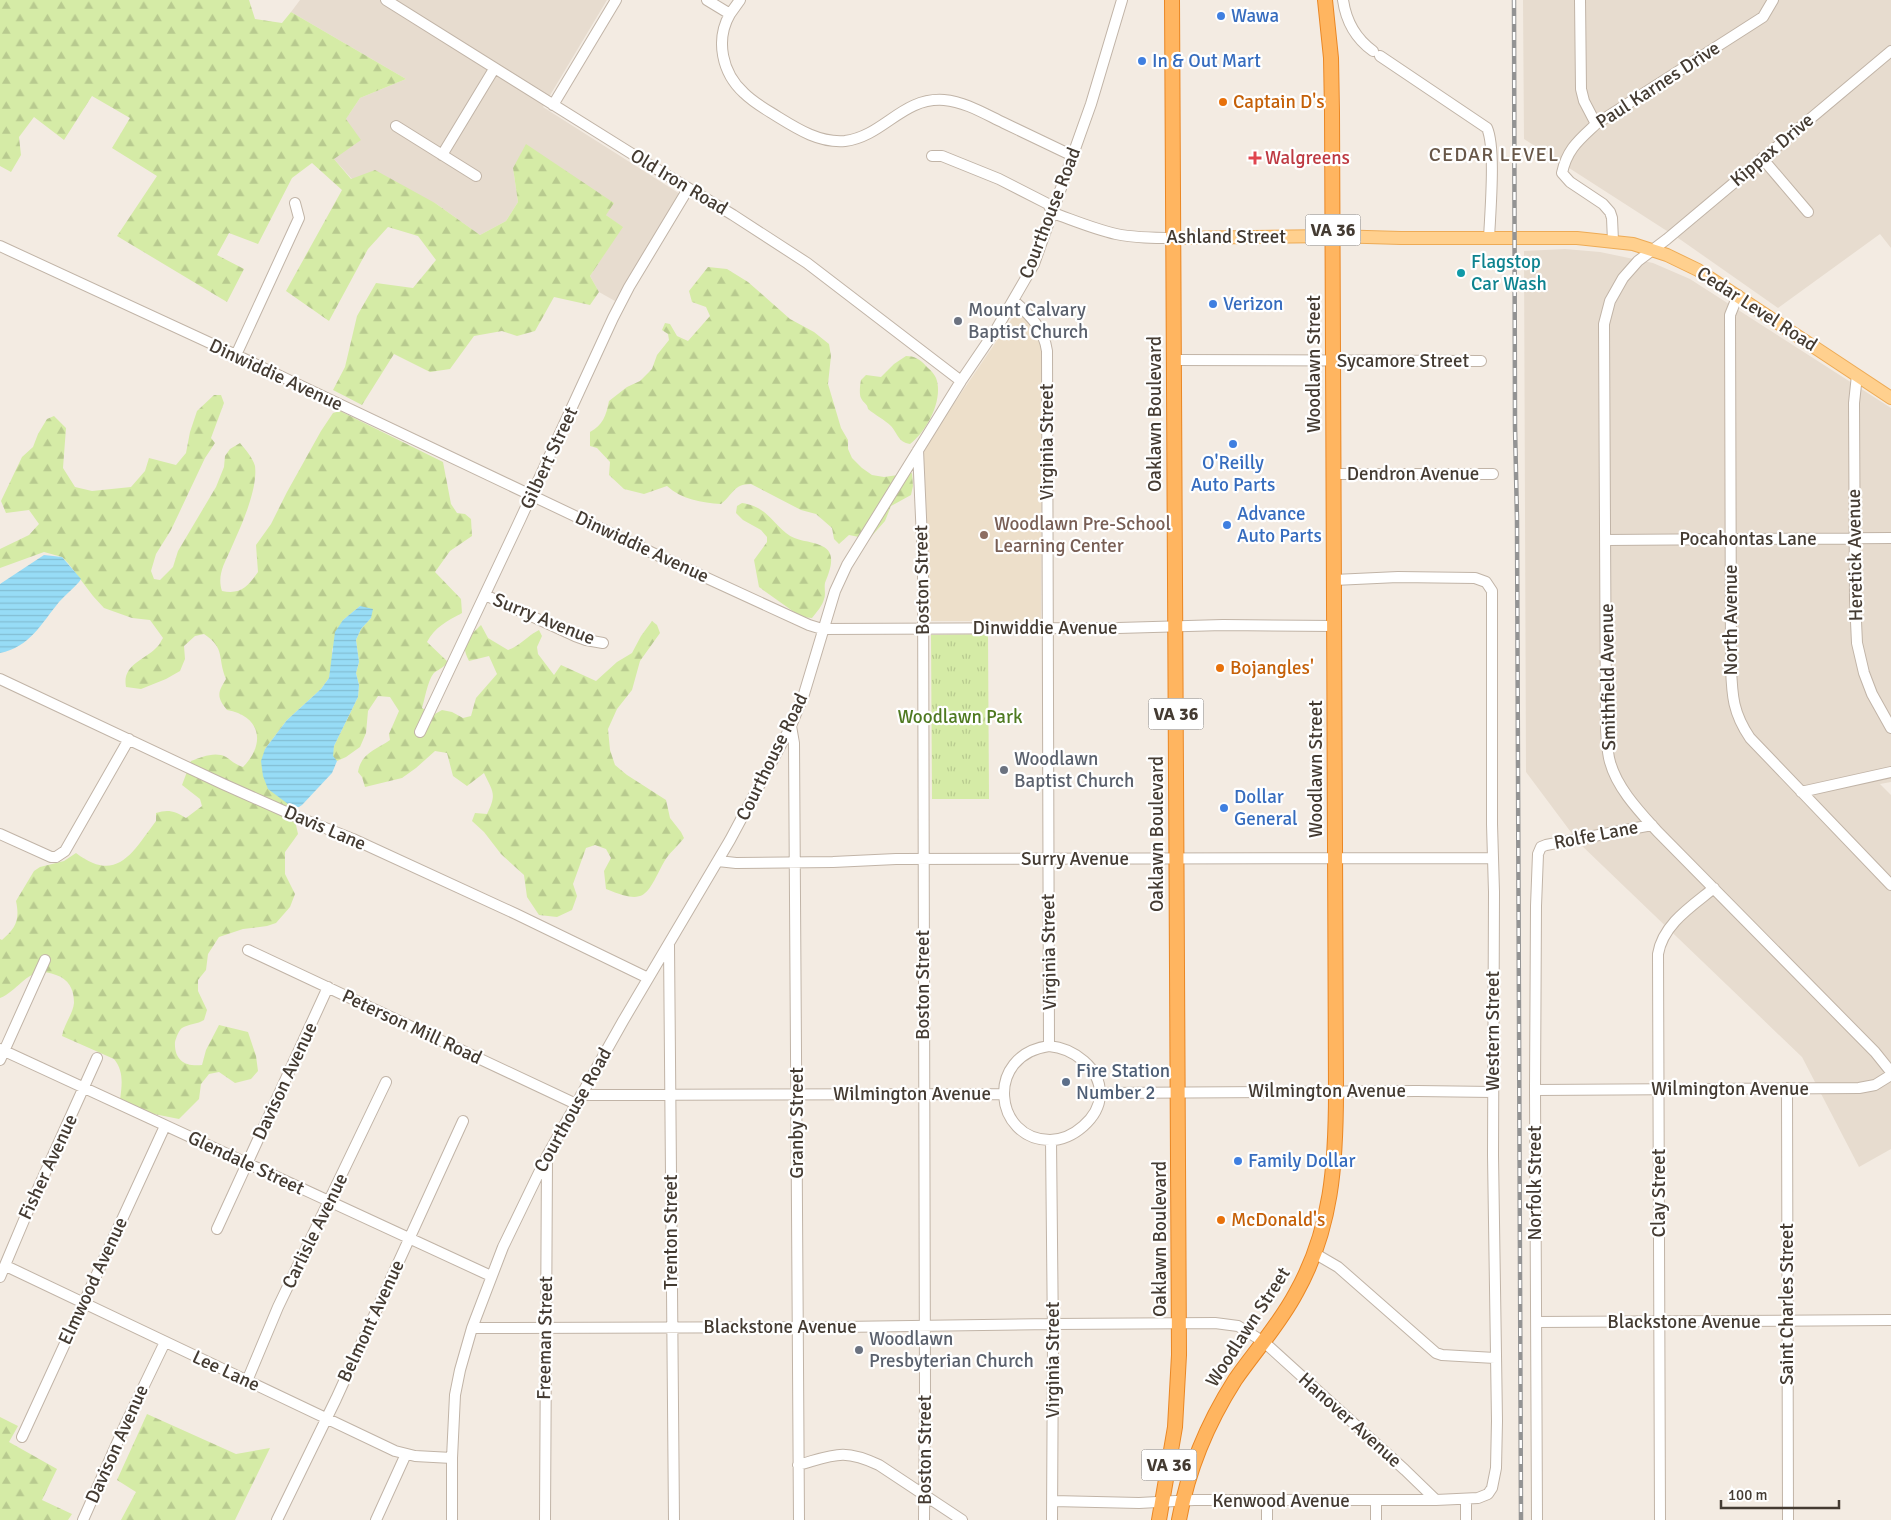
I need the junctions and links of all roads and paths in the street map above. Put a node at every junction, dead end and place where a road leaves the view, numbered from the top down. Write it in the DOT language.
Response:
graph roads {
  1 [pos="386,0"];
  2 [pos="616,0"];
  3 [pos="707,0"];
  4 [pos="740,0"];
  5 [pos="1122,0"];
  6 [pos="1172,0"];
  7 [pos="1325,0"];
  8 [pos="1343,0"];
  9 [pos="1580,0"];
  10 [pos="1773,0"];
  11 [pos="730,14"];
  12 [pos="1891,51"];
  13 [pos="494,69"];
  14 [pos="553,105"];
  15 [pos="1596,124"];
  16 [pos="396,126"];
  17 [pos="442,155"];
  18 [pos="932,156"];
  19 [pos="1073,156"];
  20 [pos="1762,158"];
  21 [pos="476,176"];
  22 [pos="688,189"];
  23 [pos="295,203"];
  24 [pos="1808,212"];
  25 [pos="1053,213"];
  26 [pos="1333,236"];
  27 [pos="1174,238"];
  28 [pos="1489,239"];
  29 [pos="1613,241"];
  30 [pos="0,246"];
  31 [pos="1653,250"];
  32 [pos="1738,295"];
  33 [pos="1014,300"];
  34 [pos="236,355"];
  35 [pos="1174,360"];
  36 [pos="1333,360"];
  37 [pos="1481,361"];
  38 [pos="1857,375"];
  39 [pos="961,381"];
  40 [pos="1891,398"];
  41 [pos="918,450"];
  42 [pos="1333,474"];
  43 [pos="1493,474"];
  44 [pos="532,496"];
  45 [pos="1855,538"];
  46 [pos="1891,538"];
  47 [pos="1731,539"];
  48 [pos="1606,540"];
  49 [pos="1334,580"];
  50 [pos="485,595"];
  51 [pos="1334,626"];
  52 [pos="1175,627"];
  53 [pos="1048,628"];
  54 [pos="822,629"];
  55 [pos="922,629"];
  56 [pos="603,643"];
  57 [pos="0,679"];
  58 [pos="791,726"];
  59 [pos="1891,728"];
  60 [pos="420,732"];
  61 [pos="130,739"];
  62 [pos="1891,772"];
  63 [pos="1801,792"];
  64 [pos="1652,825"];
  65 [pos="1,838"];
  66 [pos="1541,847"];
  67 [pos="1335,858"];
  68 [pos="1493,858"];
  69 [pos="923,859"];
  70 [pos="1176,859"];
  71 [pos="1048,860"];
  72 [pos="718,861"];
  73 [pos="796,862"];
  74 [pos="1891,885"];
  75 [pos="1714,888"];
  76 [pos="669,944"];
  77 [pos="248,950"];
  78 [pos="45,960"];
  79 [pos="648,978"];
  80 [pos="328,987"];
  81 [pos="1049,1046"];
  82 [pos="1,1053"];
  83 [pos="97,1058"];
  84 [pos="1891,1073"];
  85 [pos="386,1082"];
  86 [pos="84,1088"];
  87 [pos="1786,1088"];
  88 [pos="1658,1089"];
  89 [pos="1535,1090"];
  90 [pos="1336,1091"];
  91 [pos="1178,1092"];
  92 [pos="1493,1092"];
  93 [pos="796,1093"];
  94 [pos="923,1093"];
  95 [pos="1100,1093"];
  96 [pos="670,1094"];
  97 [pos="1003,1094"];
  98 [pos="581,1095"];
  99 [pos="576,1104"];
  100 [pos="463,1121"];
  101 [pos="165,1126"];
  102 [pos="1051,1140"];
  103 [pos="547,1156"];
  104 [pos="248,1164"];
  105 [pos="329,1201"];
  106 [pos="217,1228"];
  107 [pos="410,1238"];
  108 [pos="1314,1253"];
  109 [pos="6,1266"];
  110 [pos="491,1276"];
  111 [pos="0,1277"];
  112 [pos="84,1303"];
  113 [pos="1891,1320"];
  114 [pos="1786,1321"];
  115 [pos="1536,1322"];
  116 [pos="1660,1322"];
  117 [pos="1053,1324"];
  118 [pos="1178,1324"];
  119 [pos="798,1326"];
  120 [pos="925,1326"];
  121 [pos="672,1327"];
  122 [pos="472,1328"];
  123 [pos="546,1328"];
  124 [pos="165,1342"];
  125 [pos="1264,1342"];
  126 [pos="1495,1358"];
  127 [pos="247,1381"];
  128 [pos="326,1418"];
  129 [pos="22,1437"];
  130 [pos="406,1454"];
  131 [pos="452,1458"];
  132 [pos="798,1465"];
  133 [pos="1495,1476"];
  134 [pos="925,1496"];
  135 [pos="1466,1499"];
  136 [pos="1053,1500"];
  137 [pos="1436,1500"];
  138 [pos="1182,1501"];
  139 [pos="1267,1501"];
  140 [pos="1376,1501"];
  141 [pos="1162,1502"];
  142 [pos="83,1520"];
  143 [pos="277,1520"];
  144 [pos="376,1520"];
  145 [pos="452,1520"];
  146 [pos="545,1520"];
  147 [pos="674,1520"];
  148 [pos="799,1520"];
  149 [pos="924,1520"];
  150 [pos="962,1520"];
  151 [pos="1052,1520"];
  152 [pos="1160,1520"];
  153 [pos="1179,1520"];
  154 [pos="1268,1520"];
  155 [pos="1376,1520"];
  156 [pos="1466,1520"];
  157 [pos="1537,1520"];
  158 [pos="1660,1520"];
  159 [pos="1788,1520"];
  1 -- 13 [label="street, Old Iron Road"];
  2 -- 14 [label="street"];
  3 -- 11 [label="street"];
  4 -- 11 [label="street"];
  5 -- 19 [label="street, Courthouse Road"];
  6 -- 27 [label="highway, Oaklawn Boulevard / VA 36"];
  7 -- 26 [label="highway, Woodlawn Street / VA 36"];
  8 -- 28 [label="street"];
  9 -- 15 [label="street"];
  10 -- 15 [label="street, Paul Karnes Drive"];
  11 -- 19 [label="street"];
  12 -- 20 [label="street, Kippax Drive"];
  13 -- 14 [label="street, Old Iron Road"];
  13 -- 17 [label="street"];
  14 -- 22 [label="street, Old Iron Road"];
  15 -- 29 [label="street, Paul Karnes Drive"];
  16 -- 17 [label="street"];
  17 -- 21 [label="street"];
  18 -- 25 [label="street"];
  19 -- 25 [label="street, Courthouse Road"];
  20 -- 24 [label="street"];
  20 -- 31 [label="street, Kippax Drive"];
  22 -- 39 [label="street, Old Iron Road"];
  22 -- 44 [label="street, Gilbert Street"];
  23 -- 34 [label="street"];
  25 -- 27 [label="street, Ashland Street"];
  25 -- 33 [label="street, Courthouse Road"];
  26 -- 27 [label="main road, Ashland Street"];
  26 -- 28 [label="main road, Ashland Street"];
  26 -- 36 [label="highway, Woodlawn Street / VA 36"];
  27 -- 35 [label="highway, Oaklawn Boulevard / VA 36"];
  28 -- 29 [label="main road, Ashland Street"];
  29 -- 31 [label="main road, Cedar Level Road"];
  30 -- 34 [label="street, Dinwiddie Avenue"];
  31 -- 32 [label="main road, Cedar Level Road"];
  31 -- 48 [label="street, Smithfield Avenue"];
  32 -- 38 [label="main road, Cedar Level Road"];
  32 -- 47 [label="street, North Avenue"];
  33 -- 39 [label="street, Courthouse Road"];
  33 -- 53 [label="street, Virginia Street"];
  34 -- 44 [label="street, Dinwiddie Avenue"];
  35 -- 36 [label="street, Sycamore Street"];
  35 -- 52 [label="highway, Oaklawn Boulevard / VA 36"];
  36 -- 37 [label="street, Sycamore Street"];
  36 -- 42 [label="highway, Woodlawn Street / VA 36"];
  38 -- 40 [label="main road, Cedar Level Road"];
  38 -- 45 [label="street, Heretick Avenue"];
  39 -- 41 [label="street, Courthouse Road"];
  41 -- 54 [label="street, Courthouse Road"];
  41 -- 55 [label="street, Boston Street"];
  42 -- 43 [label="street, Dendron Avenue"];
  42 -- 49 [label="highway, Woodlawn Street / VA 36"];
  44 -- 50 [label="street, Gilbert Street"];
  44 -- 54 [label="street, Dinwiddie Avenue"];
  45 -- 46 [label="street, Pocahontas Lane"];
  45 -- 47 [label="street, Pocahontas Lane"];
  45 -- 59 [label="street, Heretick Avenue"];
  47 -- 48 [label="street, Pocahontas Lane"];
  47 -- 63 [label="street, North Avenue"];
  48 -- 64 [label="street, Smithfield Avenue"];
  49 -- 51 [label="highway, Woodlawn Street / VA 36"];
  49 -- 68 [label="street, Western Street"];
  50 -- 56 [label="street, Surry Avenue"];
  50 -- 60 [label="street, Gilbert Street"];
  51 -- 52 [label="street, Dinwiddie Avenue"];
  51 -- 67 [label="highway, Woodlawn Street / VA 36"];
  52 -- 53 [label="street, Dinwiddie Avenue"];
  52 -- 70 [label="highway, Oaklawn Boulevard / VA 36"];
  53 -- 55 [label="street, Dinwiddie Avenue"];
  53 -- 71 [label="street, Virginia Street"];
  54 -- 55 [label="street, Dinwiddie Avenue"];
  54 -- 58 [label="street, Courthouse Road"];
  55 -- 69 [label="street, Boston Street"];
  57 -- 61 [label="street, Davis Lane"];
  58 -- 72 [label="street, Courthouse Road"];
  58 -- 73 [label="street, Granby Street"];
  61 -- 65 [label="street"];
  61 -- 79 [label="street, Davis Lane"];
  62 -- 63 [label="street"];
  63 -- 74 [label="street, North Avenue"];
  64 -- 66 [label="street, Rolfe Lane"];
  64 -- 75 [label="street, Smithfield Avenue"];
  66 -- 89 [label="street, Norfolk Street"];
  67 -- 68 [label="street, Surry Avenue"];
  67 -- 70 [label="street, Surry Avenue"];
  67 -- 90 [label="highway, Woodlawn Street / VA 36"];
  68 -- 92 [label="street, Western Street"];
  69 -- 71 [label="street, Surry Avenue"];
  69 -- 73 [label="street, Surry Avenue"];
  69 -- 94 [label="street, Boston Street"];
  70 -- 71 [label="street, Surry Avenue"];
  70 -- 91 [label="highway, Oaklawn Boulevard / VA 36"];
  71 -- 81 [label="street, Virginia Street"];
  72 -- 73 [label="street, Surry Avenue"];
  72 -- 76 [label="street, Courthouse Road"];
  73 -- 93 [label="street, Granby Street"];
  75 -- 84 [label="street, Smithfield Avenue"];
  75 -- 88 [label="street, Clay Street"];
  76 -- 79 [label="street, Courthouse Road"];
  76 -- 96 [label="street, Trenton Street"];
  77 -- 80 [label="street, Peterson Mill Road"];
  78 -- 82 [label="street"];
  79 -- 98 [label="street, Courthouse Road"];
  80 -- 99 [label="street, Peterson Mill Road"];
  80 -- 104 [label="street, Davison Avenue"];
  81 -- 95 [label="street"];
  81 -- 97 [label="street, Wilmington Avenue"];
  82 -- 86 [label="street, Glendale Street"];
  83 -- 86 [label="street, Fisher Avenue"];
  84 -- 87 [label="street, Wilmington Avenue"];
  85 -- 105 [label="street, Carlisle Avenue"];
  86 -- 101 [label="street, Glendale Street"];
  86 -- 109 [label="street, Fisher Avenue"];
  87 -- 88 [label="street, Wilmington Avenue"];
  87 -- 114 [label="street, Saint Charles Street"];
  88 -- 89 [label="street, Wilmington Avenue"];
  88 -- 116 [label="street, Clay Street"];
  89 -- 115 [label="street, Norfolk Street"];
  90 -- 91 [label="street, Wilmington Avenue"];
  90 -- 92 [label="street, Wilmington Avenue"];
  90 -- 108 [label="highway, Woodlawn Street / VA 36"];
  91 -- 95 [label="street, Wilmington Avenue"];
  91 -- 118 [label="highway, Oaklawn Boulevard / VA 36"];
  92 -- 126 [label="street, Western Street"];
  93 -- 94 [label="street, Wilmington Avenue"];
  93 -- 96 [label="street, Wilmington Avenue"];
  93 -- 119 [label="street, Granby Street"];
  94 -- 97 [label="street, Wilmington Avenue"];
  94 -- 120 [label="street, Boston Street"];
  95 -- 102 [label="street"];
  96 -- 98 [label="street, Wilmington Avenue"];
  96 -- 121 [label="street, Trenton Street"];
  97 -- 102 [label="street, Wilmington Avenue"];
  98 -- 99 [label="street, Courthouse Road"];
  99 -- 103 [label="street, Courthouse Road"];
  100 -- 107 [label="street, Belmont Avenue"];
  101 -- 104 [label="street, Glendale Street"];
  101 -- 112 [label="street, Elmwood Avenue"];
  102 -- 117 [label="street, Virginia Street"];
  103 -- 110 [label="street, Courthouse Road"];
  103 -- 123 [label="street, Freeman Street"];
  104 -- 105 [label="street, Glendale Street"];
  104 -- 106 [label="street, Davison Avenue"];
  105 -- 107 [label="street, Glendale Street"];
  105 -- 127 [label="street, Carlisle Avenue"];
  107 -- 110 [label="street, Glendale Street"];
  107 -- 128 [label="street, Belmont Avenue"];
  108 -- 125 [label="highway, Woodlawn Street / VA 36"];
  108 -- 126 [label="street"];
  109 -- 111 [label="street, Fisher Avenue"];
  109 -- 112 [label="street, Lee Lane"];
  110 -- 122 [label="street, Courthouse Road"];
  112 -- 124 [label="street, Lee Lane"];
  112 -- 129 [label="street, Elmwood Avenue"];
  113 -- 114 [label="street, Blackstone Avenue"];
  114 -- 116 [label="street, Blackstone Avenue"];
  114 -- 159 [label="street, Saint Charles Street"];
  115 -- 116 [label="street, Blackstone Avenue"];
  115 -- 157 [label="street, Norfolk Street"];
  116 -- 158 [label="street, Clay Street"];
  117 -- 118 [label="street, Blackstone Avenue"];
  117 -- 120 [label="street, Blackstone Avenue"];
  117 -- 136 [label="street, Virginia Street"];
  118 -- 125 [label="street, Blackstone Avenue"];
  118 -- 141 [label="highway, Oaklawn Boulevard / VA 36"];
  119 -- 120 [label="street, Blackstone Avenue"];
  119 -- 121 [label="street, Blackstone Avenue"];
  119 -- 132 [label="street, Granby Street"];
  120 -- 134 [label="street, Boston Street"];
  121 -- 123 [label="street, Blackstone Avenue"];
  121 -- 147 [label="street, Trenton Street"];
  122 -- 123 [label="street, Blackstone Avenue"];
  122 -- 131 [label="street, Courthouse Road"];
  123 -- 146 [label="street, Freeman Street"];
  124 -- 127 [label="street, Lee Lane"];
  124 -- 142 [label="street, Davison Avenue"];
  125 -- 137 [label="street, Hanover Avenue"];
  125 -- 138 [label="highway, Woodlawn Street / VA 36"];
  126 -- 133 [label="street, Western Street"];
  127 -- 128 [label="street, Lee Lane"];
  128 -- 130 [label="street, Lee Lane"];
  128 -- 143 [label="street, Belmont Avenue"];
  130 -- 131 [label="street, Lee Lane"];
  130 -- 144 [label="street"];
  131 -- 145 [label="street, Courthouse Road"];
  132 -- 134 [label="street"];
  132 -- 148 [label="street, Granby Street"];
  133 -- 135 [label="street, Kenwood Avenue"];
  134 -- 149 [label="street, Boston Street"];
  134 -- 150 [label="street"];
  135 -- 137 [label="street, Kenwood Avenue"];
  135 -- 156 [label="street"];
  136 -- 141 [label="street, Kenwood Avenue"];
  136 -- 151 [label="street, Virginia Street"];
  137 -- 140 [label="street, Kenwood Avenue"];
  138 -- 139 [label="street, Kenwood Avenue"];
  138 -- 141 [label="street, Kenwood Avenue"];
  138 -- 153 [label="highway, VA 36"];
  139 -- 140 [label="street, Kenwood Avenue"];
  139 -- 154 [label="street"];
  140 -- 155 [label="street"];
  141 -- 152 [label="highway, VA 36"];
}
